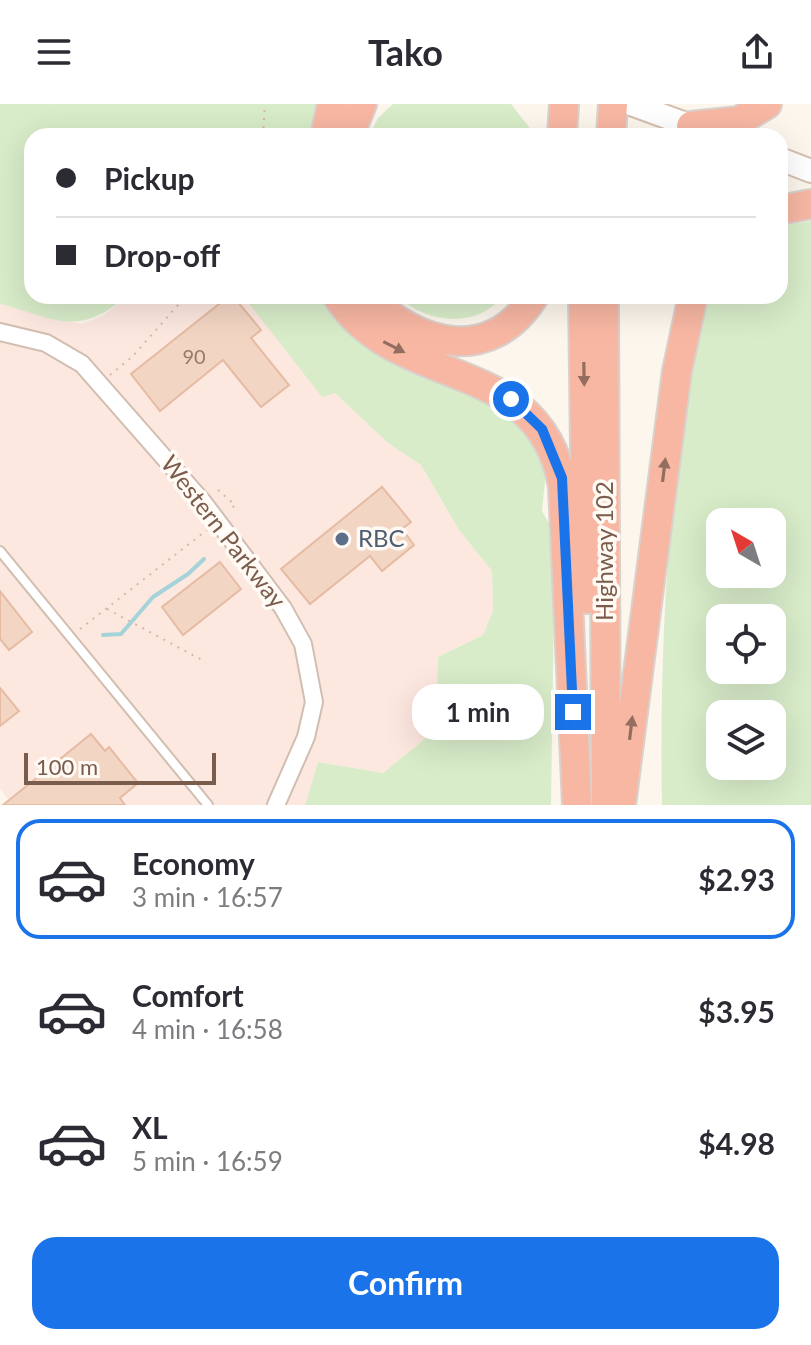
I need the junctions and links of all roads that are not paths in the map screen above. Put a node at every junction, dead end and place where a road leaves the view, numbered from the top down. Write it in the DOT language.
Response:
graph roads {
  1 [pos="362,104"];
  2 [pos="631,104"];
  3 [pos="767,104"];
  4 [pos="336,105"];
  5 [pos="328,128"];
  6 [pos="343,128"];
  7 [pos="350,128"];
  8 [pos="696,128"];
  9 [pos="714,128"];
  10 [pos="788,162"];
  11 [pos="811,171"];
  12 [pos="811,204"];
  13 [pos="788,208"];
  14 [pos="343,304"];
  15 [pos="378,304"];
  16 [pos="527,304"];
  17 [pos="583,304"];
  18 [pos="604,304"];
  19 [pos="691,304"];
  20 [pos="0,332"];
  21 [pos="0,551"];
  22 [pos="208,805"];
  23 [pos="276,805"];
  24 [pos="577,805"];
  25 [pos="588,805"];
  26 [pos="606,805"];
  27 [pos="621,805"];
  1 -- 7 [label="highway"];
  2 -- 8 [label="main road"];
  3 -- 9 [label="highway"];
  4 -- 5 [label="highway"];
  4 -- 6 [label="highway"];
  10 -- 11 [label="main road"];
  12 -- 13 [label="highway"];
  14 -- 24 [label="highway, one-way"];
  15 -- 16 [label="highway"];
  17 -- 25 [label="highway, Highway 102, one-way"];
  18 -- 26 [label="highway, Highway 102"];
  27 -- 19 [label="highway, one-way"];
  20 -- 23 [label="street, Western Parkway"];
  21 -- 22 [label="lane"];
}
